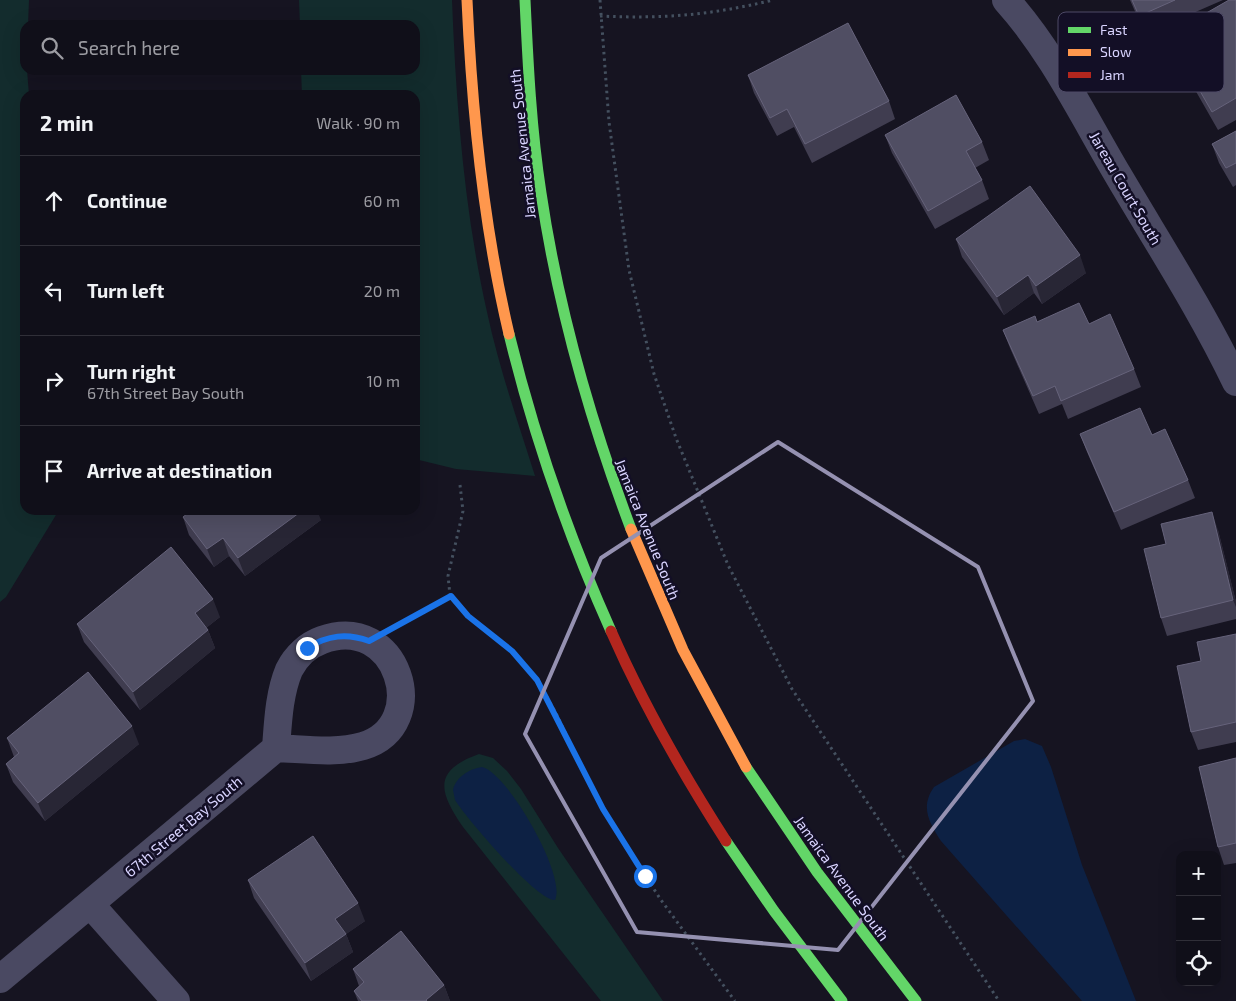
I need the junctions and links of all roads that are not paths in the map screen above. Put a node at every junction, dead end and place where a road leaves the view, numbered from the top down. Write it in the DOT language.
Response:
graph roads {
  1 [pos="467,0"];
  2 [pos="525,0"];
  3 [pos="1006,0"];
  4 [pos="1058,73"];
  5 [pos="1070,92"];
  6 [pos="1236,382"];
  7 [pos="276,748"];
  8 [pos="90,904"];
  9 [pos="0,979"];
  10 [pos="176,1001"];
  11 [pos="842,1001"];
  12 [pos="916,1001"];
  1 -- 11 [label="street"];
  2 -- 12 [label="street, Jamaica Avenue South"];
  3 -- 4 [label="street, Jareau Court South"];
  5 -- 6 [label="street, Jareau Court South"];
  7 -- 7 [label="street"];
  7 -- 8 [label="street, 67th Street Bay South"];
  8 -- 9 [label="street, 67th Street Bay South"];
  8 -- 10 [label="street"];
}
